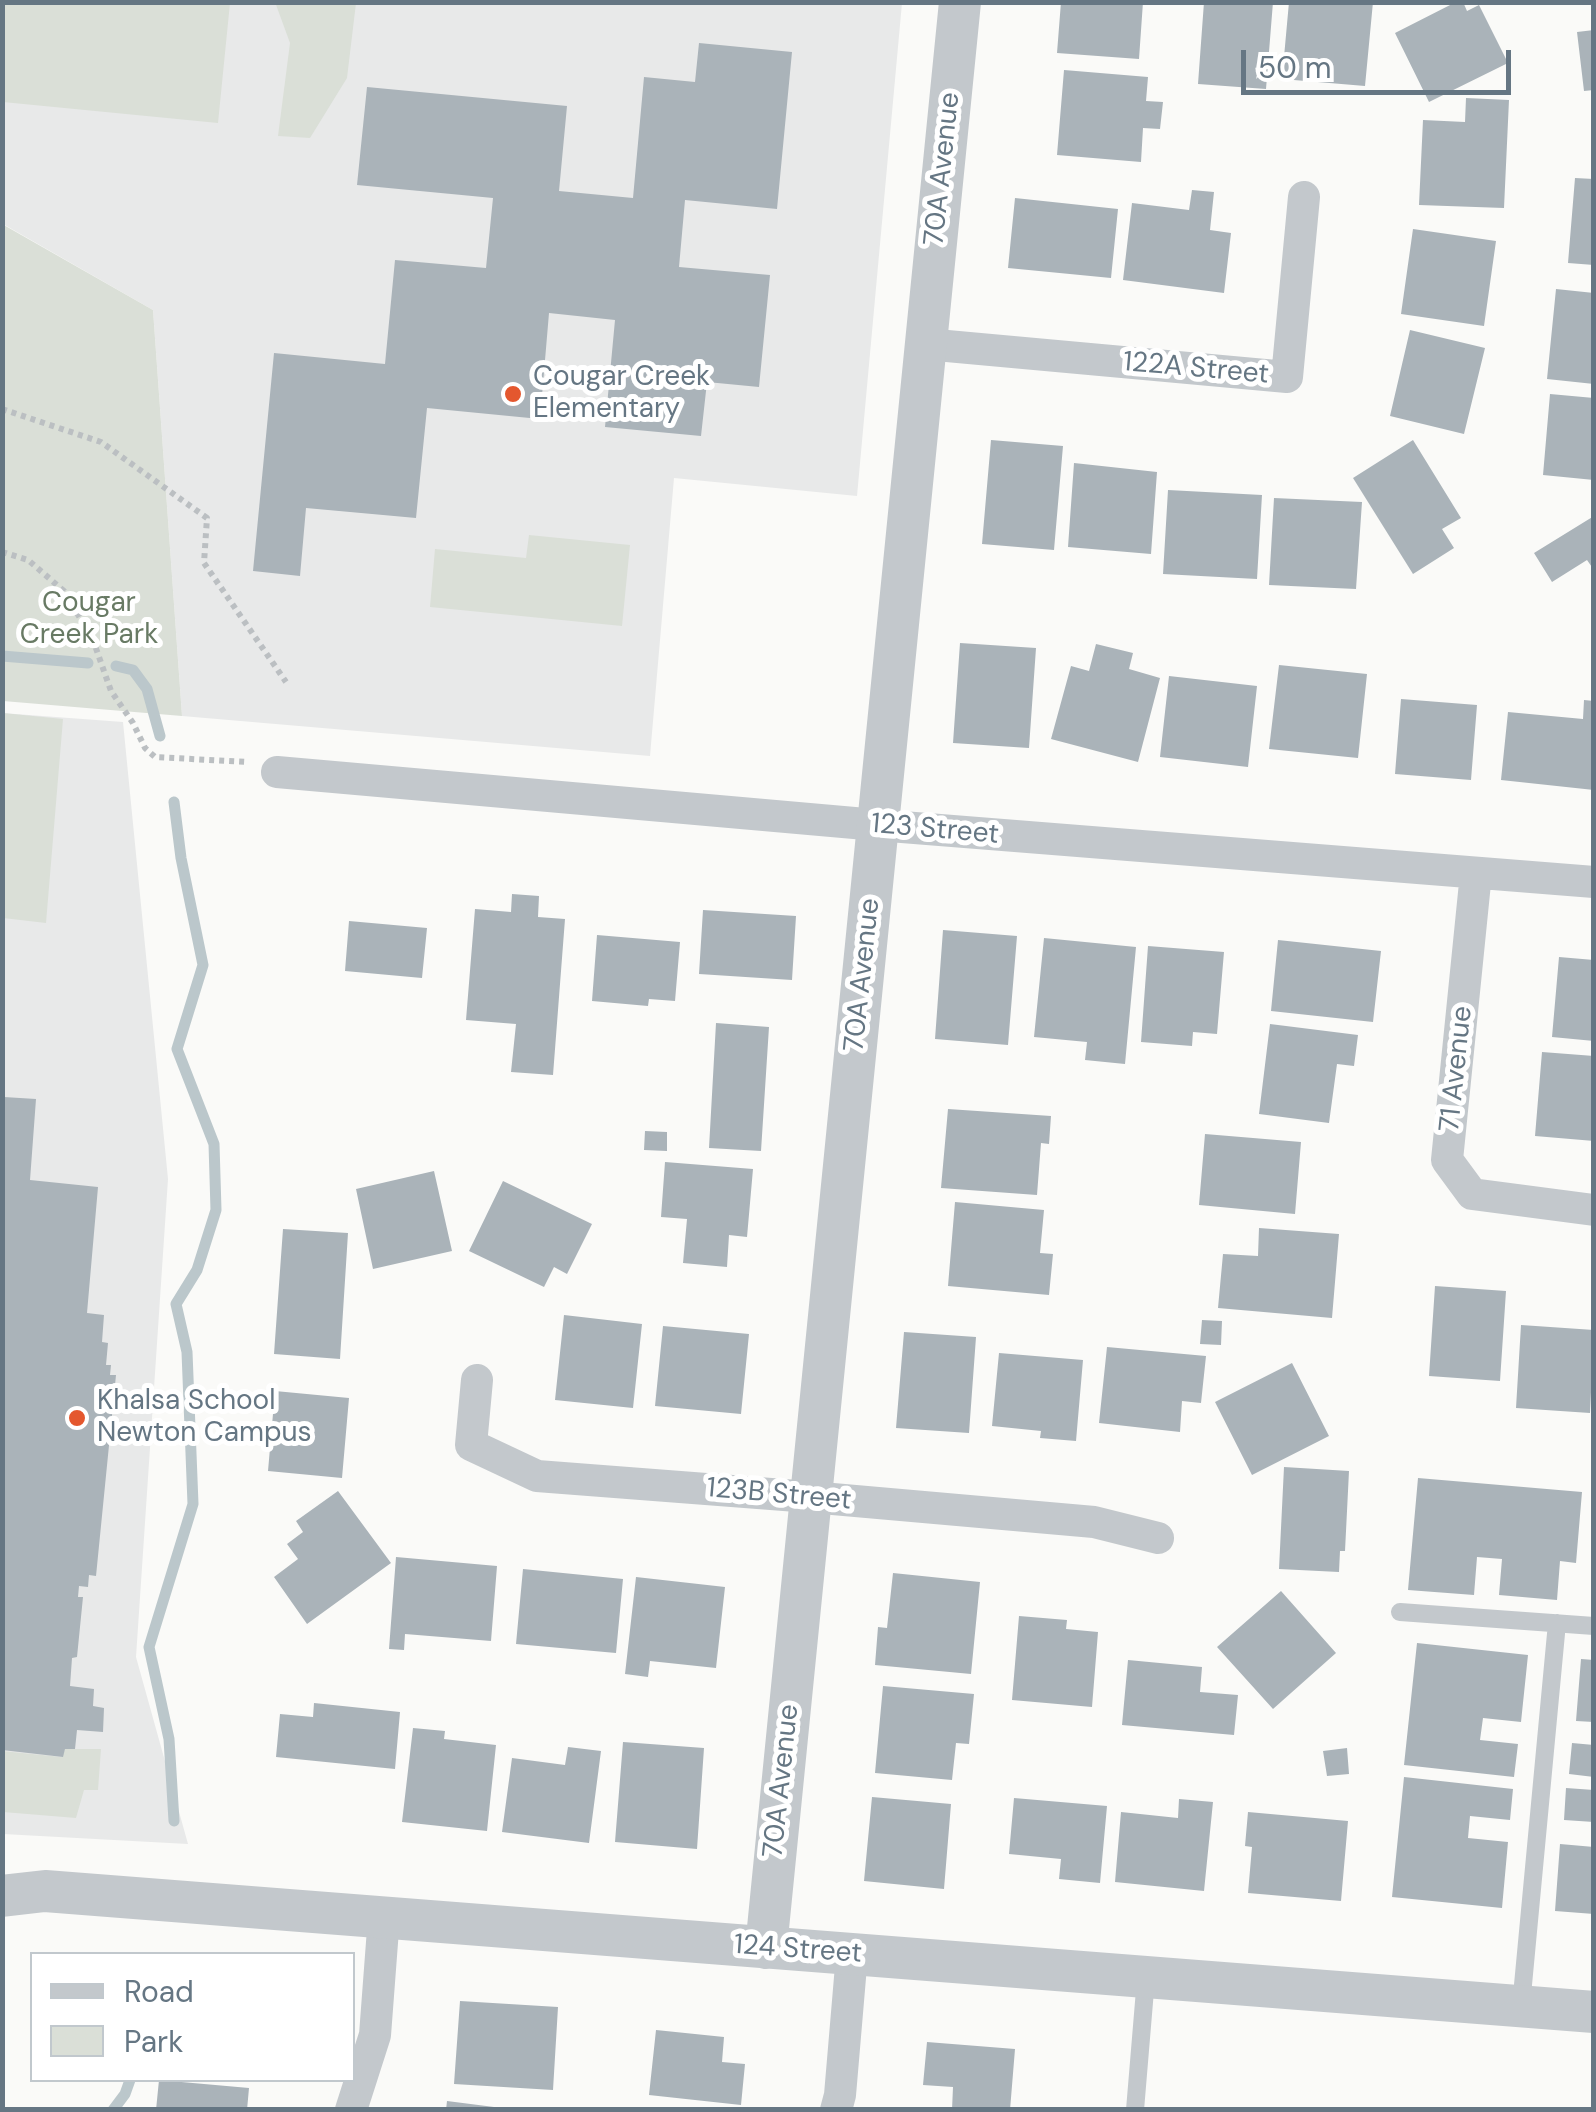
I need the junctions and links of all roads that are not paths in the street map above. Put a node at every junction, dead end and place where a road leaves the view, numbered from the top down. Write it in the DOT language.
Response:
graph roads {
  1 [pos="960,2"];
  2 [pos="1304,197"];
  3 [pos="926,344"];
  4 [pos="262,767"];
  5 [pos="877,825"];
  6 [pos="1476,873"];
  7 [pos="1594,882"];
  8 [pos="1594,1210"];
  9 [pos="476,1380"];
  10 [pos="810,1497"];
  11 [pos="1158,1538"];
  12 [pos="1400,1612"];
  13 [pos="1557,1622"];
  14 [pos="1594,1626"];
  15 [pos="2,1878"];
  16 [pos="45,1891"];
  17 [pos="2,1896"];
  18 [pos="384,1916"];
  19 [pos="766,1948"];
  20 [pos="852,1954"];
  21 [pos="1146,1977"];
  22 [pos="1521,2006"];
  23 [pos="1594,2012"];
  24 [pos="351,2110"];
  25 [pos="836,2110"];
  26 [pos="1134,2110"];
  1 -- 3 [label="street, 70A Avenue"];
  2 -- 3 [label="street, 122A Street"];
  3 -- 5 [label="street, 70A Avenue"];
  4 -- 5 [label="street, 123 Street"];
  5 -- 6 [label="street, 123 Street"];
  5 -- 10 [label="street, 70A Avenue"];
  6 -- 7 [label="street, 123 Street"];
  6 -- 8 [label="street, 71 Avenue"];
  9 -- 10 [label="street, 123B Street"];
  10 -- 11 [label="street, 123B Street"];
  10 -- 19 [label="street, 70A Avenue"];
  12 -- 13 [label="lane"];
  13 -- 14 [label="lane"];
  13 -- 22 [label="lane"];
  15 -- 16 [label="street"];
  16 -- 17 [label="street, 124 Street"];
  16 -- 18 [label="street, 124 Street"];
  18 -- 19 [label="street, 124 Street"];
  18 -- 24 [label="street"];
  19 -- 20 [label="street, 124 Street"];
  20 -- 21 [label="street, 124 Street"];
  20 -- 25 [label="street"];
  21 -- 22 [label="street, 124 Street"];
  21 -- 26 [label="lane"];
  22 -- 23 [label="street, 124 Street"];
}
